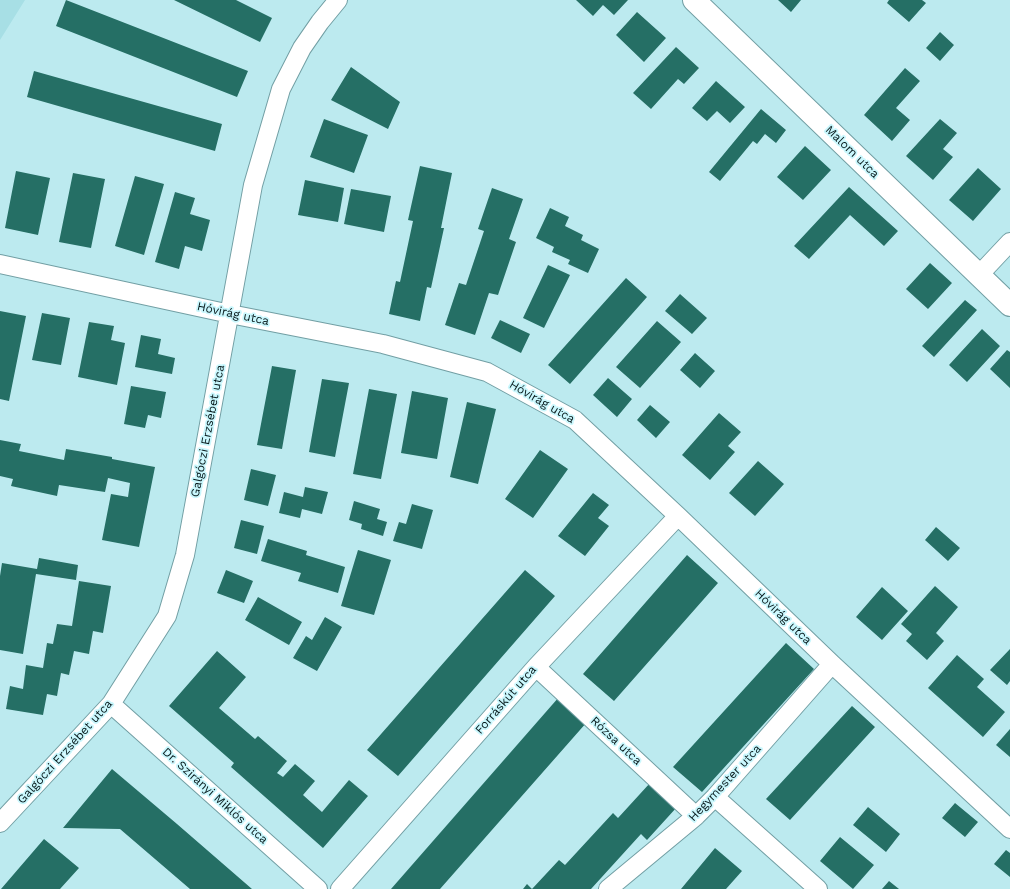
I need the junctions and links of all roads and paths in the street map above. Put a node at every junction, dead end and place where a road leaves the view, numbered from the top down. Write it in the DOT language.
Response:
graph roads {
  1 [pos="338,0"];
  2 [pos="694,0"];
  3 [pos="1010,242"];
  4 [pos="0,264"];
  5 [pos="979,275"];
  6 [pos="1010,305"];
  7 [pos="230,314"];
  8 [pos="678,516"];
  9 [pos="832,664"];
  10 [pos="536,667"];
  11 [pos="110,704"];
  12 [pos="715,797"];
  13 [pos="696,816"];
  14 [pos="0,823"];
  15 [pos="1010,829"];
  16 [pos="318,889"];
  17 [pos="340,889"];
  18 [pos="608,889"];
  19 [pos="818,889"];
  1 -- 7 [label="street, Galgóczi Erzsébet utca"];
  2 -- 5 [label="main road, Malom utca"];
  3 -- 5 [label="street"];
  4 -- 7 [label="street, Hóvirág utca"];
  5 -- 6 [label="main road, Malom utca"];
  7 -- 8 [label="street, Hóvirág utca"];
  7 -- 11 [label="street, Galgóczi Erzsébet utca"];
  8 -- 9 [label="street, Hóvirág utca"];
  8 -- 10 [label="street, Forráskút utca"];
  9 -- 12 [label="street, Hegymester utca"];
  9 -- 15 [label="street, Hóvirág utca"];
  10 -- 13 [label="street, Rózsa utca"];
  10 -- 17 [label="street, Forráskút utca"];
  11 -- 14 [label="street, Galgóczi Erzsébet utca"];
  11 -- 16 [label="street, Dr. Szirányi Miklós utca"];
  12 -- 13 [label="street, Hegymester utca"];
  12 -- 19 [label="street"];
  13 -- 18 [label="street, Hegymester utca"];
}
